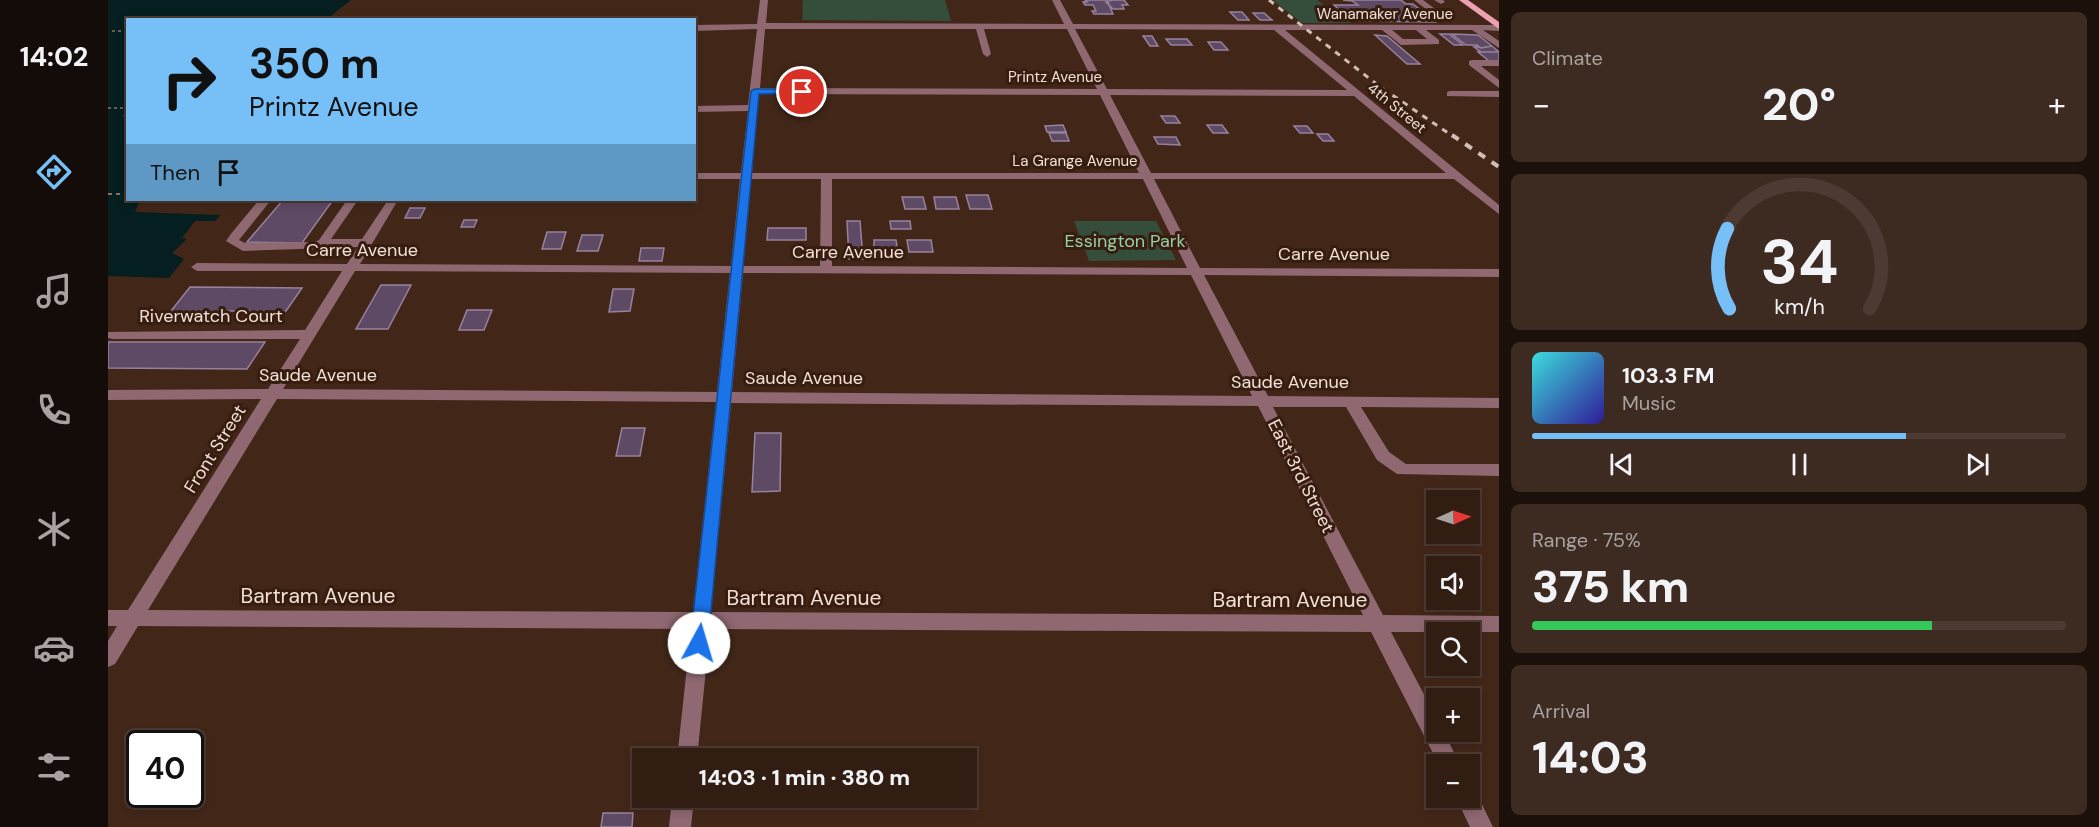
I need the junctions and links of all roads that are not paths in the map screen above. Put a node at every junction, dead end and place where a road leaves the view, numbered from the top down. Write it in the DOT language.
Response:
graph roads {
  1 [pos="764,0"];
  2 [pos="1056,0"];
  3 [pos="1418,0"];
  4 [pos="1463,0"];
  5 [pos="1446,20"];
  6 [pos="762,26"];
  7 [pos="979,27"];
  8 [pos="1070,27"];
  9 [pos="1276,27"];
  10 [pos="1383,27"];
  11 [pos="1499,27"];
  12 [pos="696,28"];
  13 [pos="1418,28"];
  14 [pos="1474,28"];
  15 [pos="1401,42"];
  16 [pos="1499,45"];
  17 [pos="1411,51"];
  18 [pos="987,54"];
  19 [pos="1499,63"];
  20 [pos="755,91"];
  21 [pos="1103,92"];
  22 [pos="1355,93"];
  23 [pos="1498,93"];
  24 [pos="1450,94"];
  25 [pos="754,108"];
  26 [pos="696,109"];
  27 [pos="696,176"];
  28 [pos="747,176"];
  29 [pos="827,176"];
  30 [pos="1146,176"];
  31 [pos="1456,176"];
  32 [pos="264,201"];
  33 [pos="351,201"];
  34 [pos="392,201"];
  35 [pos="1499,211"];
  36 [pos="323,243"];
  37 [pos="366,243"];
  38 [pos="197,267"];
  39 [pos="351,268"];
  40 [pos="737,270"];
  41 [pos="826,270"];
  42 [pos="1196,272"];
  43 [pos="1499,273"];
  44 [pos="310,334"];
  45 [pos="113,335"];
  46 [pos="272,394"];
  47 [pos="108,395"];
  48 [pos="724,397"];
  49 [pos="1263,401"];
  50 [pos="1350,402"];
  51 [pos="1499,403"];
  52 [pos="1499,470"];
  53 [pos="108,618"];
  54 [pos="133,618"];
  55 [pos="701,620"];
  56 [pos="1377,623"];
  57 [pos="1499,624"];
  58 [pos="108,658"];
  59 [pos="688,748"];
  60 [pos="1444,754"];
  61 [pos="682,808"];
  62 [pos="1472,808"];
  63 [pos="680,827"];
  64 [pos="1482,827"];
  1 -- 6 [label="street"];
  2 -- 8 [label="street, East 3rd Street"];
  3 -- 5 [label="street"];
  4 -- 11 [label="main road"];
  6 -- 7 [label="street, Wanamaker Avenue"];
  6 -- 12 [label="street, Wanamaker Avenue"];
  6 -- 20 [label="street"];
  7 -- 8 [label="street, Wanamaker Avenue"];
  7 -- 18 [label="street"];
  8 -- 9 [label="street, Wanamaker Avenue"];
  8 -- 21 [label="street, East 3rd Street"];
  9 -- 10 [label="street, Wanamaker Avenue"];
  9 -- 22 [label="street, 4th Street"];
  10 -- 13 [label="street, Wanamaker Avenue"];
  10 -- 15 [label="street"];
  11 -- 14 [label="street, Wanamaker Avenue"];
  13 -- 14 [label="street, Wanamaker Avenue"];
  13 -- 15 [label="street"];
  14 -- 16 [label="street"];
  15 -- 17 [label="street"];
  19 -- 23 [label="street"];
  20 -- 21 [label="street, Printz Avenue"];
  20 -- 25 [label="street"];
  21 -- 22 [label="street, Printz Avenue"];
  21 -- 30 [label="street, East 3rd Street"];
  22 -- 31 [label="street, 4th Street"];
  23 -- 24 [label="street"];
  25 -- 26 [label="street"];
  25 -- 28 [label="street"];
  27 -- 28 [label="street, La Grange Avenue"];
  28 -- 29 [label="street, La Grange Avenue"];
  28 -- 40 [label="street"];
  29 -- 30 [label="street, La Grange Avenue"];
  29 -- 41 [label="street"];
  30 -- 31 [label="street, La Grange Avenue"];
  30 -- 42 [label="street, East 3rd Street"];
  31 -- 35 [label="street, 4th Street"];
  32 -- 36 [label="street"];
  33 -- 36 [label="street"];
  34 -- 37 [label="street, Front Street"];
  36 -- 37 [label="street"];
  37 -- 39 [label="street, Front Street"];
  38 -- 39 [label="street, Carre Avenue"];
  39 -- 40 [label="street, Carre Avenue"];
  39 -- 44 [label="street, Front Street"];
  40 -- 41 [label="street, Carre Avenue"];
  40 -- 48 [label="street"];
  41 -- 42 [label="street, Carre Avenue"];
  42 -- 43 [label="street, Carre Avenue"];
  42 -- 49 [label="street, East 3rd Street"];
  44 -- 45 [label="street, Riverwatch Court"];
  44 -- 46 [label="street, Front Street"];
  46 -- 47 [label="street, Saude Avenue"];
  46 -- 48 [label="street, Saude Avenue"];
  46 -- 54 [label="street, Front Street"];
  48 -- 49 [label="street, Saude Avenue"];
  48 -- 55 [label="street"];
  49 -- 50 [label="street, Saude Avenue"];
  49 -- 56 [label="street, East 3rd Street"];
  50 -- 51 [label="street, Saude Avenue"];
  50 -- 52 [label="street"];
  53 -- 54 [label="street, Bartram Avenue"];
  54 -- 55 [label="street, Bartram Avenue"];
  54 -- 58 [label="street, Front Street"];
  55 -- 56 [label="street, Bartram Avenue"];
  55 -- 59 [label="street"];
  56 -- 57 [label="street, Bartram Avenue"];
  56 -- 60 [label="street, East 3rd Street"];
  61 -- 63 [label="street"];
  62 -- 64 [label="street"];
}
